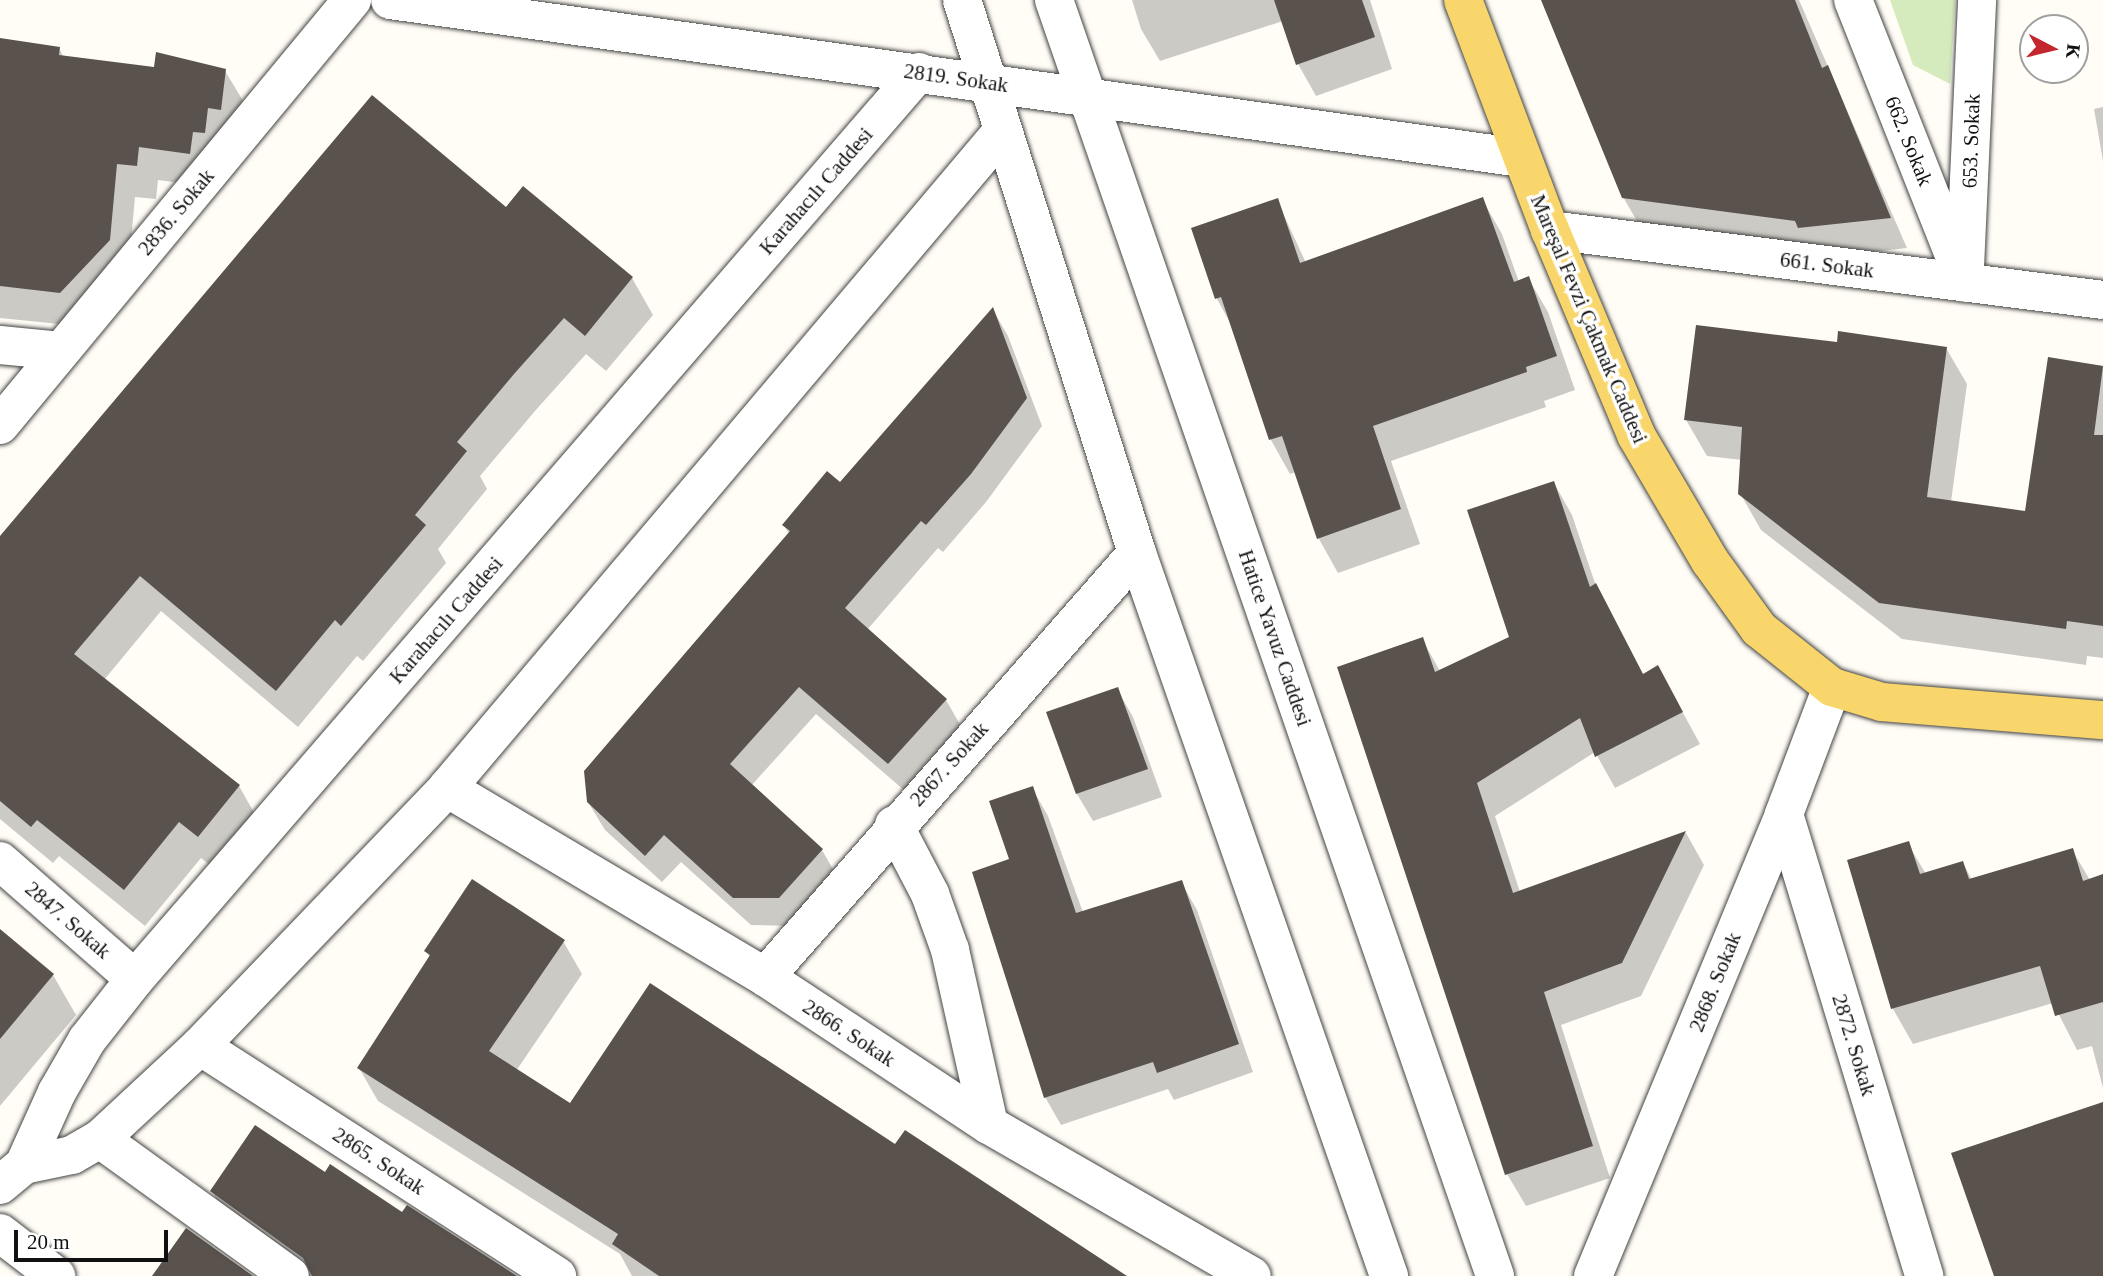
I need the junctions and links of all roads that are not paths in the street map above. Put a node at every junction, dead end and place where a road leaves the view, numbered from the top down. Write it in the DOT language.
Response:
graph roads {
  1 [pos="352,0"];
  2 [pos="390,0"];
  3 [pos="962,0"];
  4 [pos="1054,0"];
  5 [pos="1463,0"];
  6 [pos="1853,0"];
  7 [pos="1977,0"];
  8 [pos="919,72"];
  9 [pos="985,82"];
  10 [pos="1088,97"];
  11 [pos="1001,133"];
  12 [pos="1522,158"];
  13 [pos="1550,230"];
  14 [pos="1965,282"];
  15 [pos="2103,300"];
  16 [pos="0,345"];
  17 [pos="61,351"];
  18 [pos="0,425"];
  19 [pos="1137,553"];
  20 [pos="1832,687"];
  21 [pos="2103,720"];
  22 [pos="447,788"];
  23 [pos="1784,814"];
  24 [pos="894,825"];
  25 [pos="0,861"];
  26 [pos="765,977"];
  27 [pos="135,979"];
  28 [pos="200,1046"];
  29 [pos="989,1125"];
  30 [pos="100,1139"];
  31 [pos="12,1175"];
  32 [pos="0,1233"];
  33 [pos="56,1276"];
  34 [pos="290,1276"];
  35 [pos="557,1276"];
  36 [pos="1252,1276"];
  37 [pos="1389,1276"];
  38 [pos="1495,1276"];
  39 [pos="1593,1276"];
  40 [pos="1924,1276"];
  1 -- 17 [label="street, 2836. Sokak"];
  2 -- 8 [label="street, 2819. Sokak"];
  3 -- 9 [label="street"];
  4 -- 10 [label="street, Hatice Yavuz Caddesi"];
  5 -- 12 [label="main road, Mareşal Fevzi Çakmak Caddesi"];
  6 -- 14 [label="street, 662. Sokak"];
  7 -- 14 [label="street, 653. Sokak"];
  8 -- 9 [label="street, 2819. Sokak"];
  8 -- 27 [label="street, Karahacılı Caddesi"];
  9 -- 10 [label="street, 2819. Sokak"];
  9 -- 11 [label="street"];
  10 -- 12 [label="street, 2819. Sokak"];
  10 -- 38 [label="street, Hatice Yavuz Caddesi"];
  11 -- 19 [label="street"];
  11 -- 22 [label="street"];
  12 -- 13 [label="main road, Mareşal Fevzi Çakmak Caddesi"];
  13 -- 14 [label="street, 661. Sokak"];
  13 -- 20 [label="main road, Mareşal Fevzi Çakmak Caddesi"];
  14 -- 15 [label="street, 661. Sokak"];
  16 -- 17 [label="street"];
  17 -- 18 [label="street, 2836. Sokak"];
  19 -- 24 [label="street, 2867. Sokak"];
  19 -- 37 [label="street"];
  20 -- 21 [label="main road, Mareşal Fevzi Çakmak Caddesi"];
  20 -- 23 [label="street, 2868. Sokak"];
  22 -- 26 [label="street, 2866. Sokak"];
  22 -- 28 [label="street"];
  23 -- 39 [label="street, 2868. Sokak"];
  23 -- 40 [label="street, 2872. Sokak"];
  24 -- 26 [label="street, 2867. Sokak"];
  24 -- 29 [label="street"];
  25 -- 27 [label="street, 2847. Sokak"];
  26 -- 29 [label="street, 2866. Sokak"];
  27 -- 31 [label="street, Karahacılı Caddesi"];
  28 -- 30 [label="street"];
  28 -- 35 [label="street, 2865. Sokak"];
  29 -- 36 [label="street, 2866. Sokak"];
  30 -- 31 [label="street"];
  30 -- 34 [label="street"];
  32 -- 33 [label="street"];
}
